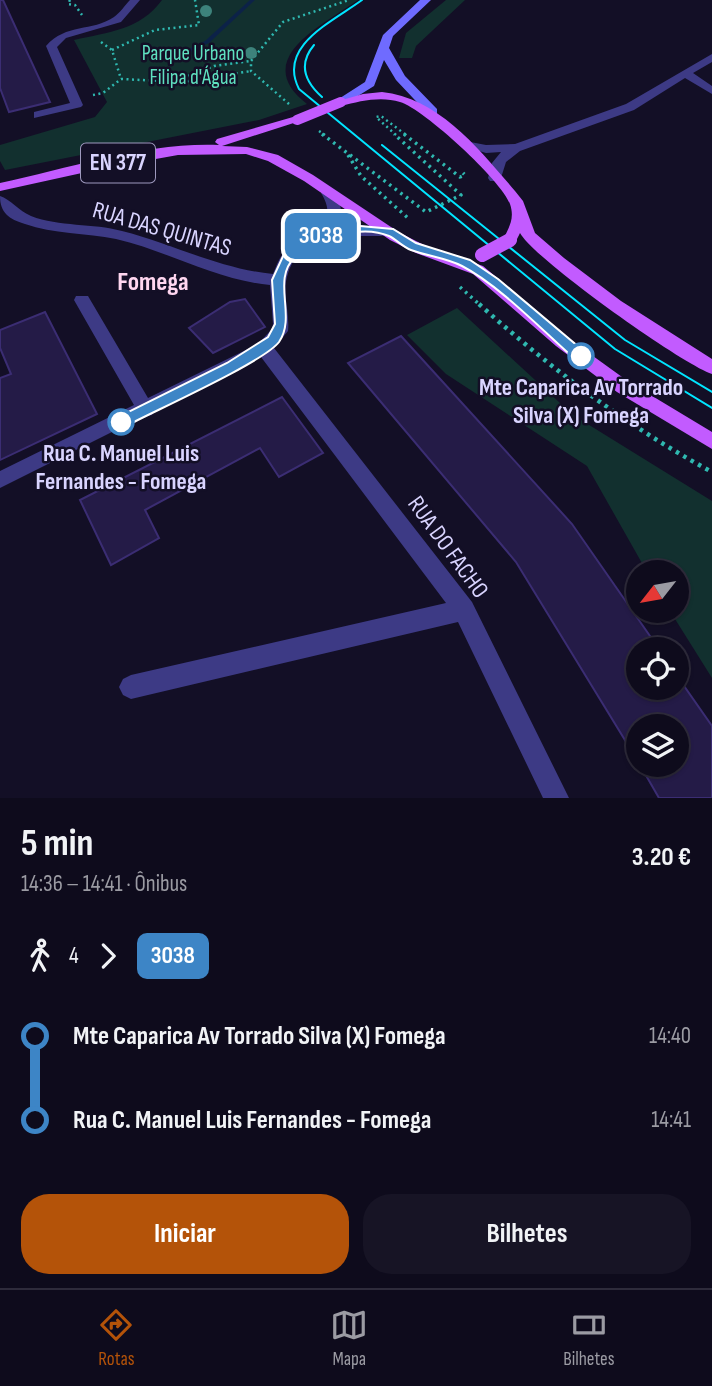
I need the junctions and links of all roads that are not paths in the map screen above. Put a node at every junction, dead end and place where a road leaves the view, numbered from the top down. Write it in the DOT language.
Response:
graph roads {
  1 [pos="135,0"];
  2 [pos="426,0"];
  3 [pos="383,47"];
  4 [pos="712,57"];
  5 [pos="685,74"];
  6 [pos="712,91"];
  7 [pos="341,102"];
  8 [pos="433,112"];
  9 [pos="38,115"];
  10 [pos="297,120"];
  11 [pos="465,145"];
  12 [pos="194,148"];
  13 [pos="516,148"];
  14 [pos="289,167"];
  15 [pos="495,177"];
  16 [pos="0,187"];
  17 [pos="328,192"];
  18 [pos="0,200"];
  19 [pos="520,218"];
  20 [pos="389,232"];
  21 [pos="311,240"];
  22 [pos="441,256"];
  23 [pos="278,280"];
  24 [pos="82,300"];
  25 [pos="264,348"];
  26 [pos="712,367"];
  27 [pos="146,410"];
  28 [pos="712,441"];
  29 [pos="0,480"];
  30 [pos="464,610"];
  31 [pos="131,687"];
  32 [pos="556,798"];
  1 -- 9 [label="street"];
  2 -- 3 [label="main road"];
  3 -- 7 [label="main road"];
  3 -- 8 [label="main road"];
  4 -- 5 [label="street"];
  5 -- 6 [label="street"];
  5 -- 13 [label="street"];
  7 -- 8 [label="main road"];
  7 -- 10 [label="main road, bridge"];
  8 -- 11 [label="main road"];
  10 -- 12 [label="main road, EN 377"];
  10 -- 14 [label="main road"];
  11 -- 13 [label="street"];
  11 -- 15 [label="main road"];
  12 -- 14 [label="main road, EN 377"];
  12 -- 16 [label="main road, EN 377"];
  13 -- 15 [label="street"];
  14 -- 17 [label="main road"];
  15 -- 19 [label="main road"];
  17 -- 20 [label="main road"];
  17 -- 21 [label="street"];
  18 -- 23 [label="street, RUA DAS QUINTAS"];
  19 -- 22 [label="main road, bridge"];
  19 -- 26 [label="main road"];
  20 -- 21 [label="street"];
  20 -- 22 [label="main road"];
  21 -- 23 [label="street"];
  22 -- 28 [label="main road"];
  23 -- 25 [label="street"];
  24 -- 27 [label="street"];
  25 -- 27 [label="street"];
  25 -- 30 [label="street, RUA DO FACHO"];
  27 -- 29 [label="street"];
  30 -- 31 [label="street"];
  30 -- 32 [label="street, RUA DO FACHO"];
}
